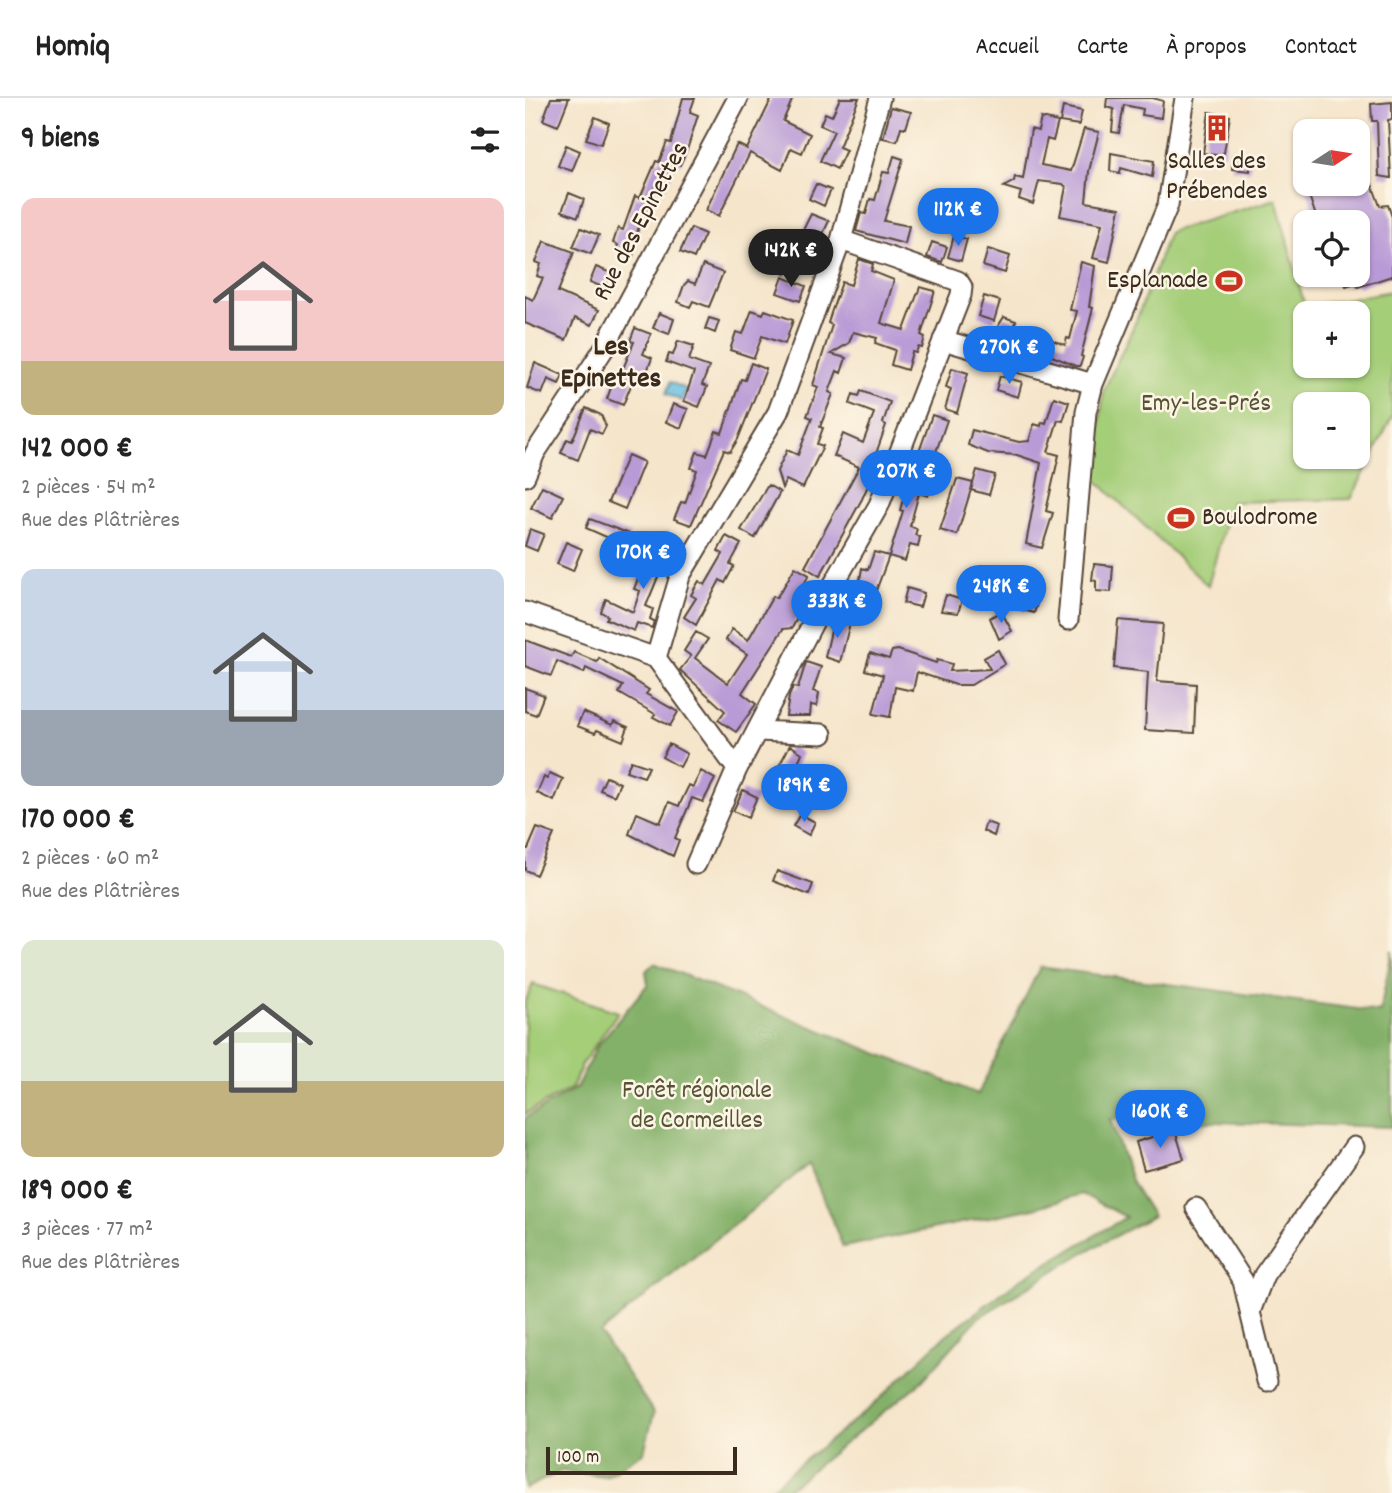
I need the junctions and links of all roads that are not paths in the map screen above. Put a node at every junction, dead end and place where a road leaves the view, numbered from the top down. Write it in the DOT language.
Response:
graph roads {
  1 [pos="738,98"];
  2 [pos="880,98"];
  3 [pos="1185,98"];
  4 [pos="841,240"];
  5 [pos="943,340"];
  6 [pos="1093,384"];
  7 [pos="525,476"];
  8 [pos="525,612"];
  9 [pos="1068,620"];
  10 [pos="656,658"];
  11 [pos="759,731"];
  12 [pos="823,734"];
  13 [pos="737,769"];
  14 [pos="696,864"];
  15 [pos="1354,1147"];
  16 [pos="1196,1208"];
  17 [pos="1250,1312"];
  18 [pos="1267,1381"];
  1 -- 7 [label="street, Rue des Epinettes"];
  2 -- 4 [label="street"];
  3 -- 6 [label="street"];
  4 -- 5 [label="street"];
  4 -- 10 [label="street"];
  5 -- 6 [label="street"];
  5 -- 11 [label="street"];
  6 -- 9 [label="street"];
  8 -- 10 [label="street"];
  10 -- 13 [label="street"];
  11 -- 12 [label="street"];
  11 -- 13 [label="street"];
  13 -- 14 [label="street"];
  15 -- 17 [label="street"];
  16 -- 17 [label="street"];
  17 -- 18 [label="street"];
}
